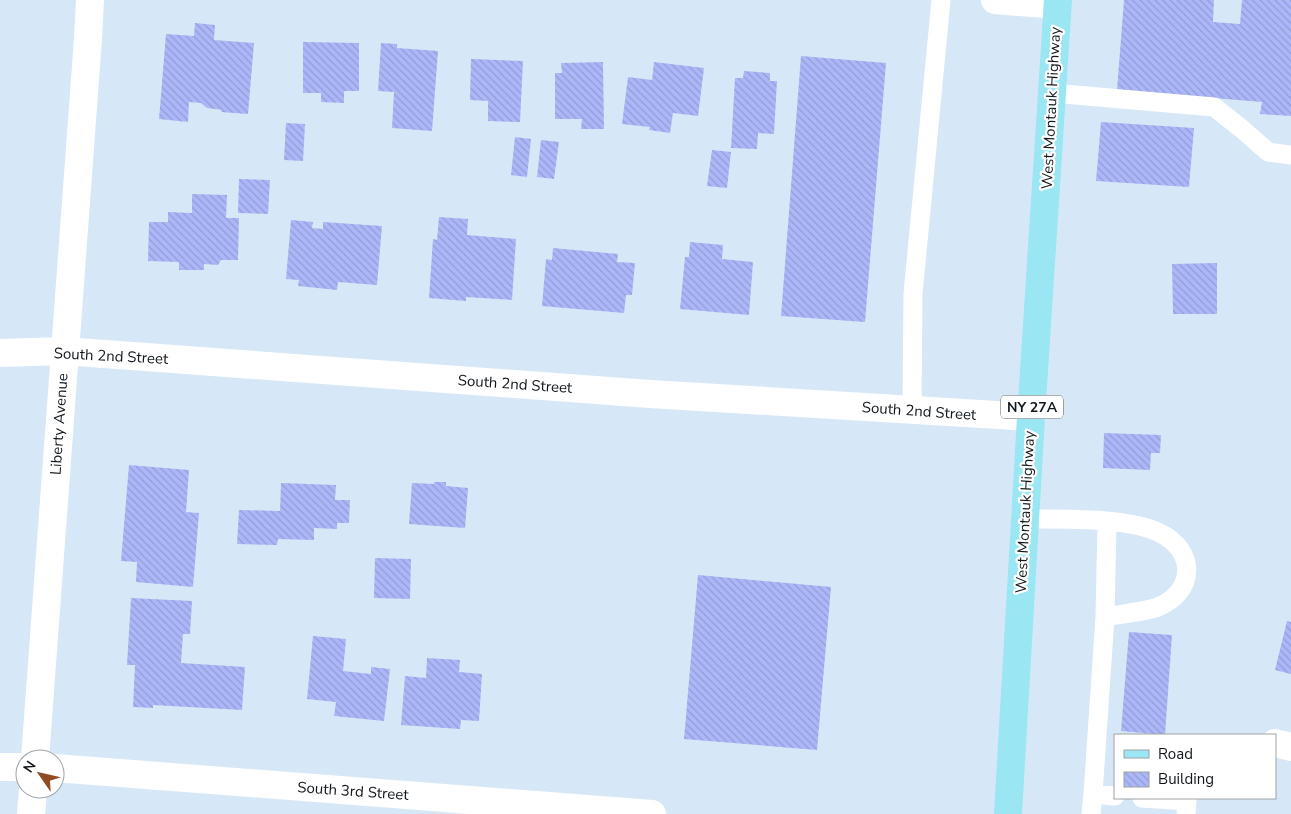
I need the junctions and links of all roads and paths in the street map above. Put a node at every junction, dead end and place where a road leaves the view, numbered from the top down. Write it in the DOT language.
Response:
graph roads {
  1 [pos="90,0"];
  2 [pos="941,0"];
  3 [pos="995,0"];
  4 [pos="1058,3"];
  5 [pos="1052,93"];
  6 [pos="1291,154"];
  7 [pos="64,352"];
  8 [pos="0,353"];
  9 [pos="912,410"];
  10 [pos="1031,417"];
  11 [pos="1025,520"];
  12 [pos="1107,522"];
  13 [pos="1105,616"];
  14 [pos="1276,742"];
  15 [pos="1291,747"];
  16 [pos="36,749"];
  17 [pos="15,766"];
  18 [pos="0,767"];
  19 [pos="65,769"];
  20 [pos="1093,794"];
  21 [pos="1114,796"];
  22 [pos="32,799"];
  23 [pos="1157,799"];
  24 [pos="31,814"];
  25 [pos="652,814"];
  26 [pos="1008,814"];
  27 [pos="1091,814"];
  28 [pos="1186,814"];
  1 -- 7 [label="street, Liberty Avenue"];
  2 -- 9 [label="lane"];
  3 -- 4 [label="street"];
  4 -- 5 [label="main road, West Montauk Highway / NY 27A"];
  5 -- 6 [label="lane"];
  5 -- 10 [label="main road, West Montauk Highway / NY 27A"];
  7 -- 8 [label="street, South 2nd Street"];
  7 -- 9 [label="street, South 2nd Street"];
  7 -- 16 [label="street, Liberty Avenue"];
  9 -- 10 [label="street, South 2nd Street"];
  10 -- 11 [label="main road, West Montauk Highway / NY 27A"];
  11 -- 12 [label="lane"];
  11 -- 26 [label="main road, West Montauk Highway / NY 27A"];
  12 -- 13 [label="lane"];
  12 -- 13 [label="lane"];
  13 -- 20 [label="lane"];
  14 -- 15 [label="street"];
  17 -- 18 [label="street"];
  19 -- 25 [label="street, South 3rd Street"];
  20 -- 21 [label="lane"];
  20 -- 27 [label="lane"];
  22 -- 24 [label="street"];
  23 -- 28 [label="lane"];
}
